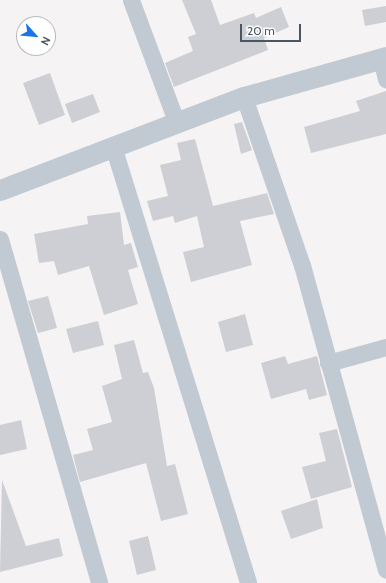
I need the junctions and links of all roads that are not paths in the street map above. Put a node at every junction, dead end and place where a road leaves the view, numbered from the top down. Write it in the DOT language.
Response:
graph roads {
  1 [pos="130,0"];
  2 [pos="383,58"];
  3 [pos="386,79"];
  4 [pos="244,97"];
  5 [pos="176,121"];
  6 [pos="112,146"];
  7 [pos="0,190"];
  8 [pos="0,239"];
  9 [pos="386,347"];
  10 [pos="328,363"];
  11 [pos="386,570"];
  12 [pos="99,583"];
  13 [pos="248,583"];
  1 -- 5 [label="street"];
  2 -- 3 [label="street"];
  2 -- 4 [label="street"];
  4 -- 5 [label="street"];
  4 -- 10 [label="street"];
  5 -- 6 [label="street"];
  6 -- 7 [label="street"];
  6 -- 13 [label="street"];
  8 -- 12 [label="street"];
  9 -- 10 [label="street"];
  10 -- 11 [label="street"];
}
